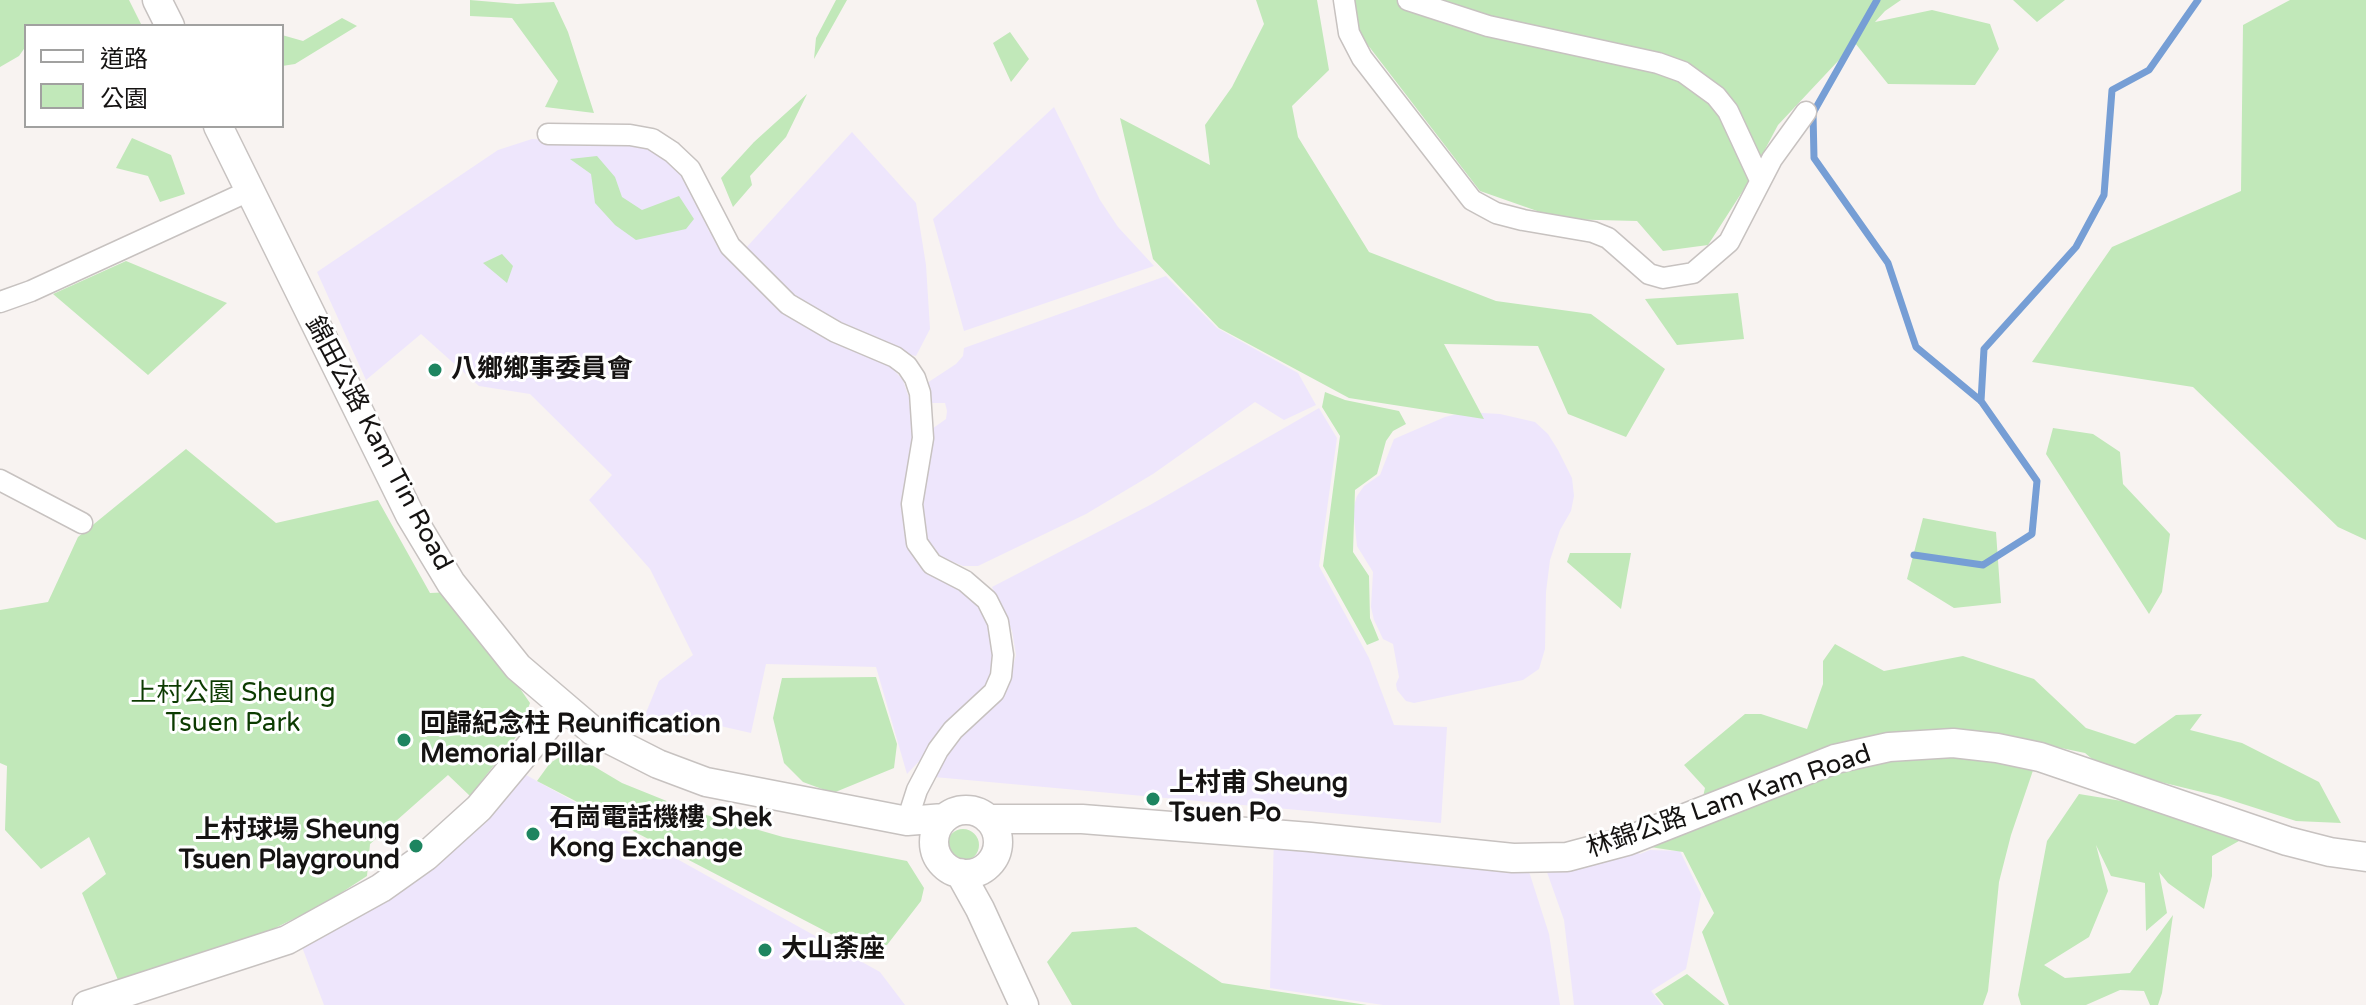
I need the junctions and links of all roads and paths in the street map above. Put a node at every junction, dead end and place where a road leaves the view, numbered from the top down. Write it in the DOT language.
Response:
graph roads {
  1 [pos="157,0"];
  2 [pos="1344,0"];
  3 [pos="1408,0"];
  4 [pos="169,24"];
  5 [pos="1806,112"];
  6 [pos="219,128"];
  7 [pos="548,134"];
  8 [pos="1760,180"];
  9 [pos="249,191"];
  10 [pos="0,302"];
  11 [pos="0,480"];
  12 [pos="82,523"];
  13 [pos="563,707"];
  14 [pos="907,821"];
  15 [pos="992,826"];
  16 [pos="938,829"];
  17 [pos="2366,857"];
  18 [pos="970,872"];
  19 [pos="87,1005"];
  20 [pos="1024,1005"];
  1 -- 4 [label="main road"];
  2 -- 8 [label="street"];
  3 -- 8 [label="street"];
  5 -- 8 [label="street"];
  6 -- 9 [label="main road, 錦田公路 Kam Tin Road"];
  7 -- 14 [label="street"];
  9 -- 10 [label="street"];
  9 -- 13 [label="main road, 錦田公路 Kam Tin Road"];
  11 -- 12 [label="street"];
  13 -- 14 [label="main road, 錦田公路 Kam Tin Road"];
  13 -- 19 [label="main road"];
  14 -- 16 [label="main road, 錦田公路 Kam Tin Road"];
  15 -- 16 [label="main road"];
  15 -- 17 [label="main road, 林錦公路 Lam Kam Road"];
  15 -- 18 [label="main road"];
  16 -- 18 [label="main road"];
  18 -- 20 [label="main road"];
}
